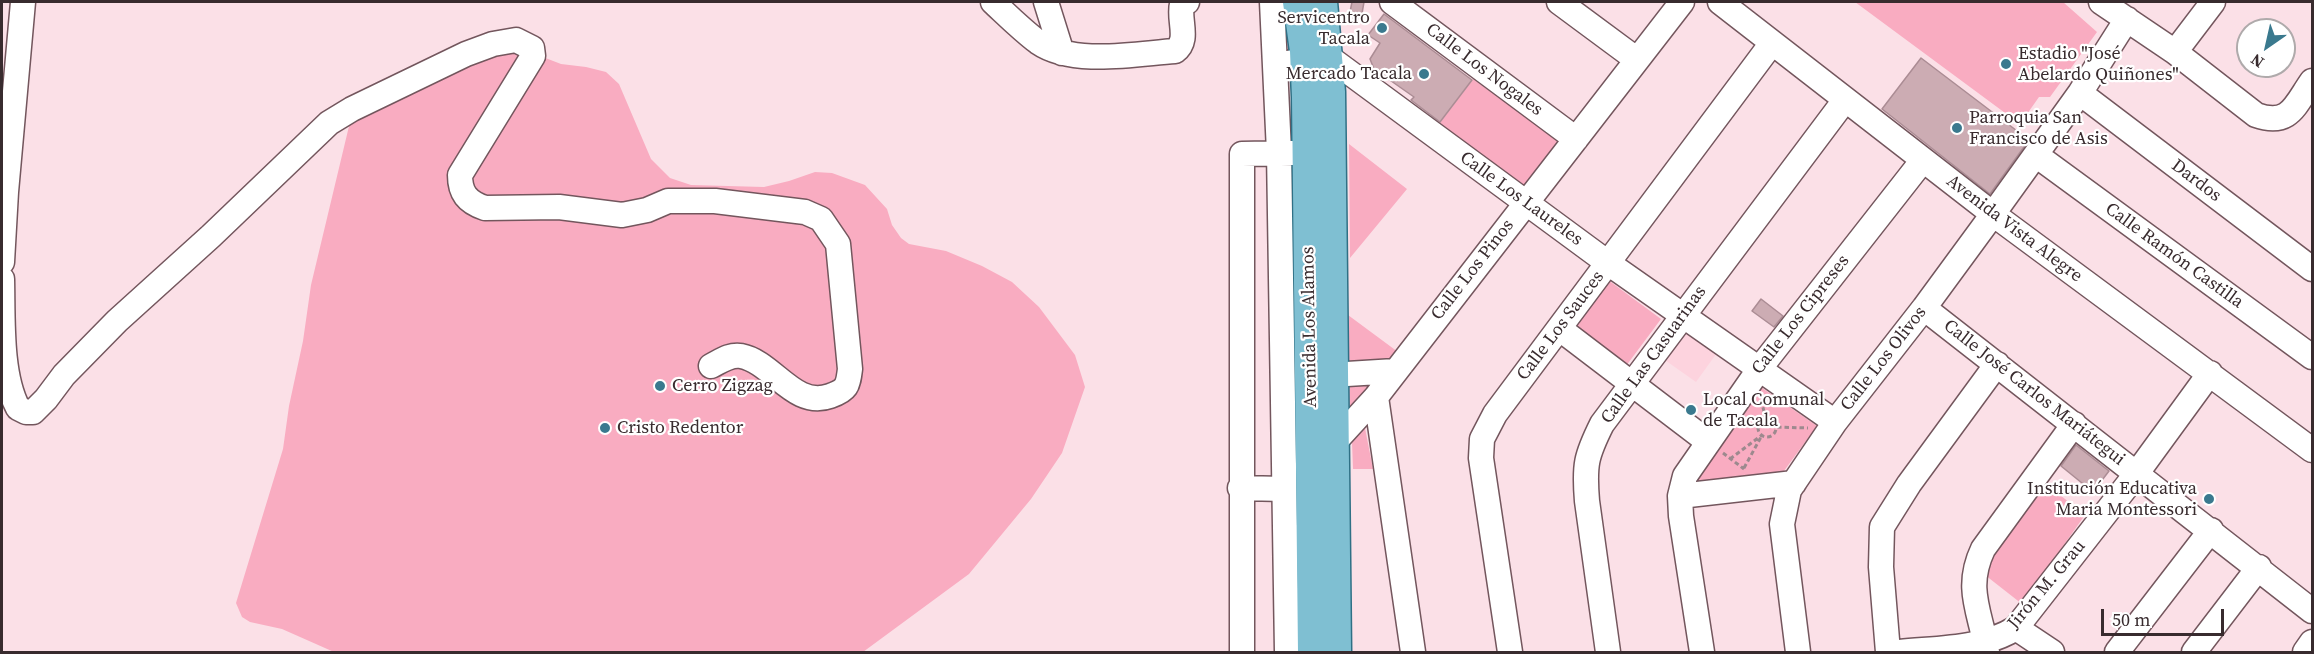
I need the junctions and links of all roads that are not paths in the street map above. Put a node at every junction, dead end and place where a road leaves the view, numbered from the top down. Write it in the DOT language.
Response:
graph roads {
  1 [pos="23,2"];
  2 [pos="993,2"];
  3 [pos="1046,2"];
  4 [pos="1187,2"];
  5 [pos="1272,2"];
  6 [pos="1298,2"];
  7 [pos="1322,2"];
  8 [pos="1392,2"];
  9 [pos="1559,2"];
  10 [pos="1682,2"];
  11 [pos="1720,2"];
  12 [pos="2101,2"];
  13 [pos="2213,2"];
  14 [pos="1745,9"];
  15 [pos="2127,19"];
  16 [pos="1772,43"];
  17 [pos="2175,52"];
  18 [pos="1062,53"];
  19 [pos="1316,58"];
  20 [pos="1636,59"];
  21 [pos="1276,65"];
  22 [pos="2313,81"];
  23 [pos="2080,93"];
  24 [pos="1845,100"];
  25 [pos="1576,138"];
  26 [pos="1294,153"];
  27 [pos="2036,154"];
  28 [pos="1923,160"];
  29 [pos="1525,201"];
  30 [pos="1994,214"];
  31 [pos="2,262"];
  32 [pos="1608,263"];
  33 [pos="2313,268"];
  34 [pos="2,279"];
  35 [pos="1924,308"];
  36 [pos="1683,314"];
  37 [pos="1560,329"];
  38 [pos="2313,357"];
  39 [pos="1997,364"];
  40 [pos="711,366"];
  41 [pos="1760,368"];
  42 [pos="1395,371"];
  43 [pos="2210,373"];
  44 [pos="1331,375"];
  45 [pos="1632,384"];
  46 [pos="1376,397"];
  47 [pos="1835,422"];
  48 [pos="2074,424"];
  49 [pos="1707,441"];
  50 [pos="1332,445"];
  51 [pos="2312,450"];
  52 [pos="2136,472"];
  53 [pos="1303,479"];
  54 [pos="1794,483"];
  55 [pos="1240,488"];
  56 [pos="1680,496"];
  57 [pos="2211,530"];
  58 [pos="2259,567"];
  59 [pos="2313,611"];
  60 [pos="2016,628"];
  61 [pos="2313,642"];
  62 [pos="1986,647"];
  63 [pos="1242,652"];
  64 [pos="1287,652"];
  65 [pos="1313,652"];
  66 [pos="1336,652"];
  67 [pos="1413,652"];
  68 [pos="1510,652"];
  69 [pos="1608,652"];
  70 [pos="1702,652"];
  71 [pos="1798,652"];
  72 [pos="1888,652"];
  73 [pos="1900,652"];
  74 [pos="2052,652"];
  75 [pos="2117,652"];
  76 [pos="2194,652"];
  77 [pos="2305,652"];
  1 -- 31 [label="street"];
  2 -- 18 [label="street"];
  3 -- 18 [label="street"];
  4 -- 18 [label="street"];
  5 -- 21 [label="street"];
  6 -- 19 [label="main road, Avenida Los Alamos"];
  7 -- 19 [label="main road, Avenida Los Alamos"];
  8 -- 25 [label="street, Calle Los Nogales"];
  9 -- 20 [label="street"];
  10 -- 20 [label="street, Calle Los Pinos"];
  11 -- 14 [label="street, Avenida Vista Alegre"];
  12 -- 15 [label="street"];
  13 -- 17 [label="street"];
  14 -- 16 [label="street, Avenida Vista Alegre"];
  15 -- 17 [label="street"];
  15 -- 23 [label="street, Calle Los Olivos"];
  16 -- 24 [label="street, Avenida Vista Alegre"];
  16 -- 32 [label="street, Calle Los Sauces"];
  17 -- 22 [label="street"];
  19 -- 21 [label="street"];
  19 -- 26 [label="main road, Avenida Los Alamos"];
  19 -- 29 [label="street, Calle Los Laureles"];
  19 -- 44 [label="main road, Avenida Los Alamos"];
  20 -- 25 [label="street, Calle Los Pinos"];
  21 -- 26 [label="street"];
  23 -- 27 [label="street, Calle Los Olivos"];
  23 -- 33 [label="street, Dardos"];
  24 -- 28 [label="street, Avenida Vista Alegre"];
  24 -- 36 [label="street, Calle Las Casuarinas"];
  25 -- 29 [label="street, Calle Los Pinos"];
  26 -- 53 [label="main road, Avenida Los Alamos"];
  26 -- 55 [label="street"];
  27 -- 30 [label="street, Calle Los Olivos"];
  27 -- 38 [label="street, Calle Ramón Castilla"];
  28 -- 30 [label="street, Avenida Vista Alegre"];
  28 -- 41 [label="street, Calle Los Cipreses"];
  29 -- 32 [label="street, Calle Los Laureles"];
  29 -- 42 [label="street, Calle Los Pinos"];
  30 -- 35 [label="street, Calle Los Olivos"];
  30 -- 43 [label="street, Avenida Vista Alegre"];
  32 -- 36 [label="street, Calle Los Laureles"];
  32 -- 37 [label="street, Calle Los Sauces"];
  34 -- 40 [label="street"];
  35 -- 39 [label="street, Calle José Carlos Mariátegui"];
  35 -- 47 [label="street, Calle Los Olivos"];
  36 -- 41 [label="street, Calle Los Laureles"];
  36 -- 45 [label="street, Calle Las Casuarinas"];
  37 -- 45 [label="street"];
  37 -- 68 [label="street, Calle Los Sauces"];
  39 -- 48 [label="street, Calle José Carlos Mariátegui"];
  39 -- 72 [label="street"];
  41 -- 47 [label="street, Calle Los Laureles"];
  41 -- 49 [label="street, Calle Los Cipreses"];
  42 -- 44 [label="street"];
  42 -- 46 [label="street, Calle Los Pinos"];
  43 -- 51 [label="street, Avenida Vista Alegre"];
  43 -- 52 [label="street, Jirón M. Grau"];
  44 -- 50 [label="main road, Avenida Los Alamos"];
  45 -- 49 [label="street"];
  45 -- 69 [label="street, Calle Las Casuarinas"];
  46 -- 50 [label="street, Calle Los Pinos"];
  46 -- 67 [label="street"];
  47 -- 54 [label="street, Calle Los Olivos"];
  48 -- 52 [label="street, Calle José Carlos Mariátegui"];
  48 -- 62 [label="street"];
  49 -- 56 [label="street, Calle Los Cipreses"];
  50 -- 53 [label="main road, Avenida Los Alamos"];
  52 -- 57 [label="street, Calle José Carlos Mariátegui"];
  52 -- 60 [label="street, Jirón M. Grau"];
  53 -- 55 [label="street"];
  53 -- 64 [label="street"];
  53 -- 65 [label="main road, Avenida Los Alamos"];
  53 -- 66 [label="main road, Avenida Los Alamos"];
  54 -- 56 [label="street"];
  54 -- 71 [label="street, Calle Los Olivos"];
  55 -- 63 [label="street"];
  56 -- 70 [label="street, Calle Los Cipreses"];
  57 -- 58 [label="street, Calle José Carlos Mariátegui"];
  57 -- 75 [label="street"];
  58 -- 59 [label="street, Calle José Carlos Mariátegui"];
  58 -- 76 [label="street"];
  60 -- 62 [label="street, Jirón M. Grau"];
  60 -- 74 [label="street"];
  61 -- 77 [label="street"];
  62 -- 73 [label="street, Jirón M. Grau"];
}
